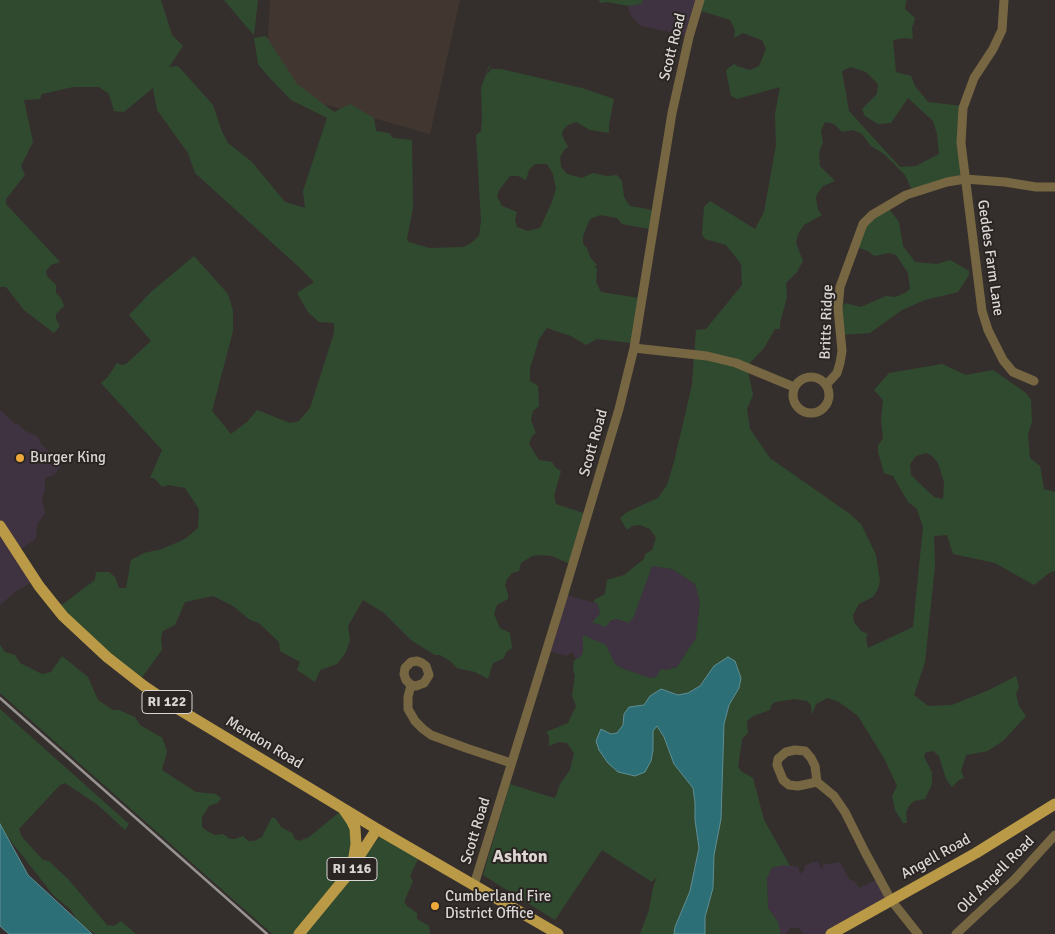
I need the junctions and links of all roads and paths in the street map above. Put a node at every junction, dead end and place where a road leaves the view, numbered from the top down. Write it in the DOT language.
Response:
graph roads {
  1 [pos="700,0"];
  2 [pos="1004,0"];
  3 [pos="965,179"];
  4 [pos="1055,187"];
  5 [pos="634,348"];
  6 [pos="1034,381"];
  7 [pos="826,385"];
  8 [pos="794,387"];
  9 [pos="0,526"];
  10 [pos="411,685"];
  11 [pos="511,764"];
  12 [pos="817,782"];
  13 [pos="338,804"];
  14 [pos="1055,804"];
  15 [pos="377,829"];
  16 [pos="1055,835"];
  17 [pos="352,868"];
  18 [pos="474,885"];
  19 [pos="891,900"];
  20 [pos="299,934"];
  21 [pos="558,934"];
  22 [pos="831,934"];
  23 [pos="918,934"];
  24 [pos="956,934"];
  1 -- 5 [label="street, Scott Road"];
  2 -- 3 [label="street, Geddes Farm Lane"];
  3 -- 4 [label="street, Britts Ridge"];
  3 -- 6 [label="street, Geddes Farm Lane"];
  3 -- 7 [label="street, Britts Ridge"];
  5 -- 8 [label="street"];
  5 -- 11 [label="street, Scott Road"];
  7 -- 8 [label="street, Britts Ridge"];
  7 -- 8 [label="street, Britts Ridge"];
  9 -- 13 [label="main road, Mendon Road / RI 122"];
  10 -- 11 [label="street"];
  11 -- 18 [label="street, Scott Road"];
  12 -- 12 [label="street"];
  12 -- 19 [label="street"];
  13 -- 15 [label="main road, Mendon Road / RI 122"];
  13 -- 17 [label="main road"];
  14 -- 19 [label="main road, Angell Road"];
  15 -- 17 [label="main road, RI 116"];
  15 -- 18 [label="main road, Mendon Road"];
  16 -- 24 [label="street, Old Angell Road"];
  17 -- 20 [label="main road, RI 116"];
  18 -- 21 [label="main road, Mendon Road"];
  19 -- 22 [label="main road, Angell Road"];
  19 -- 23 [label="street"];
}
